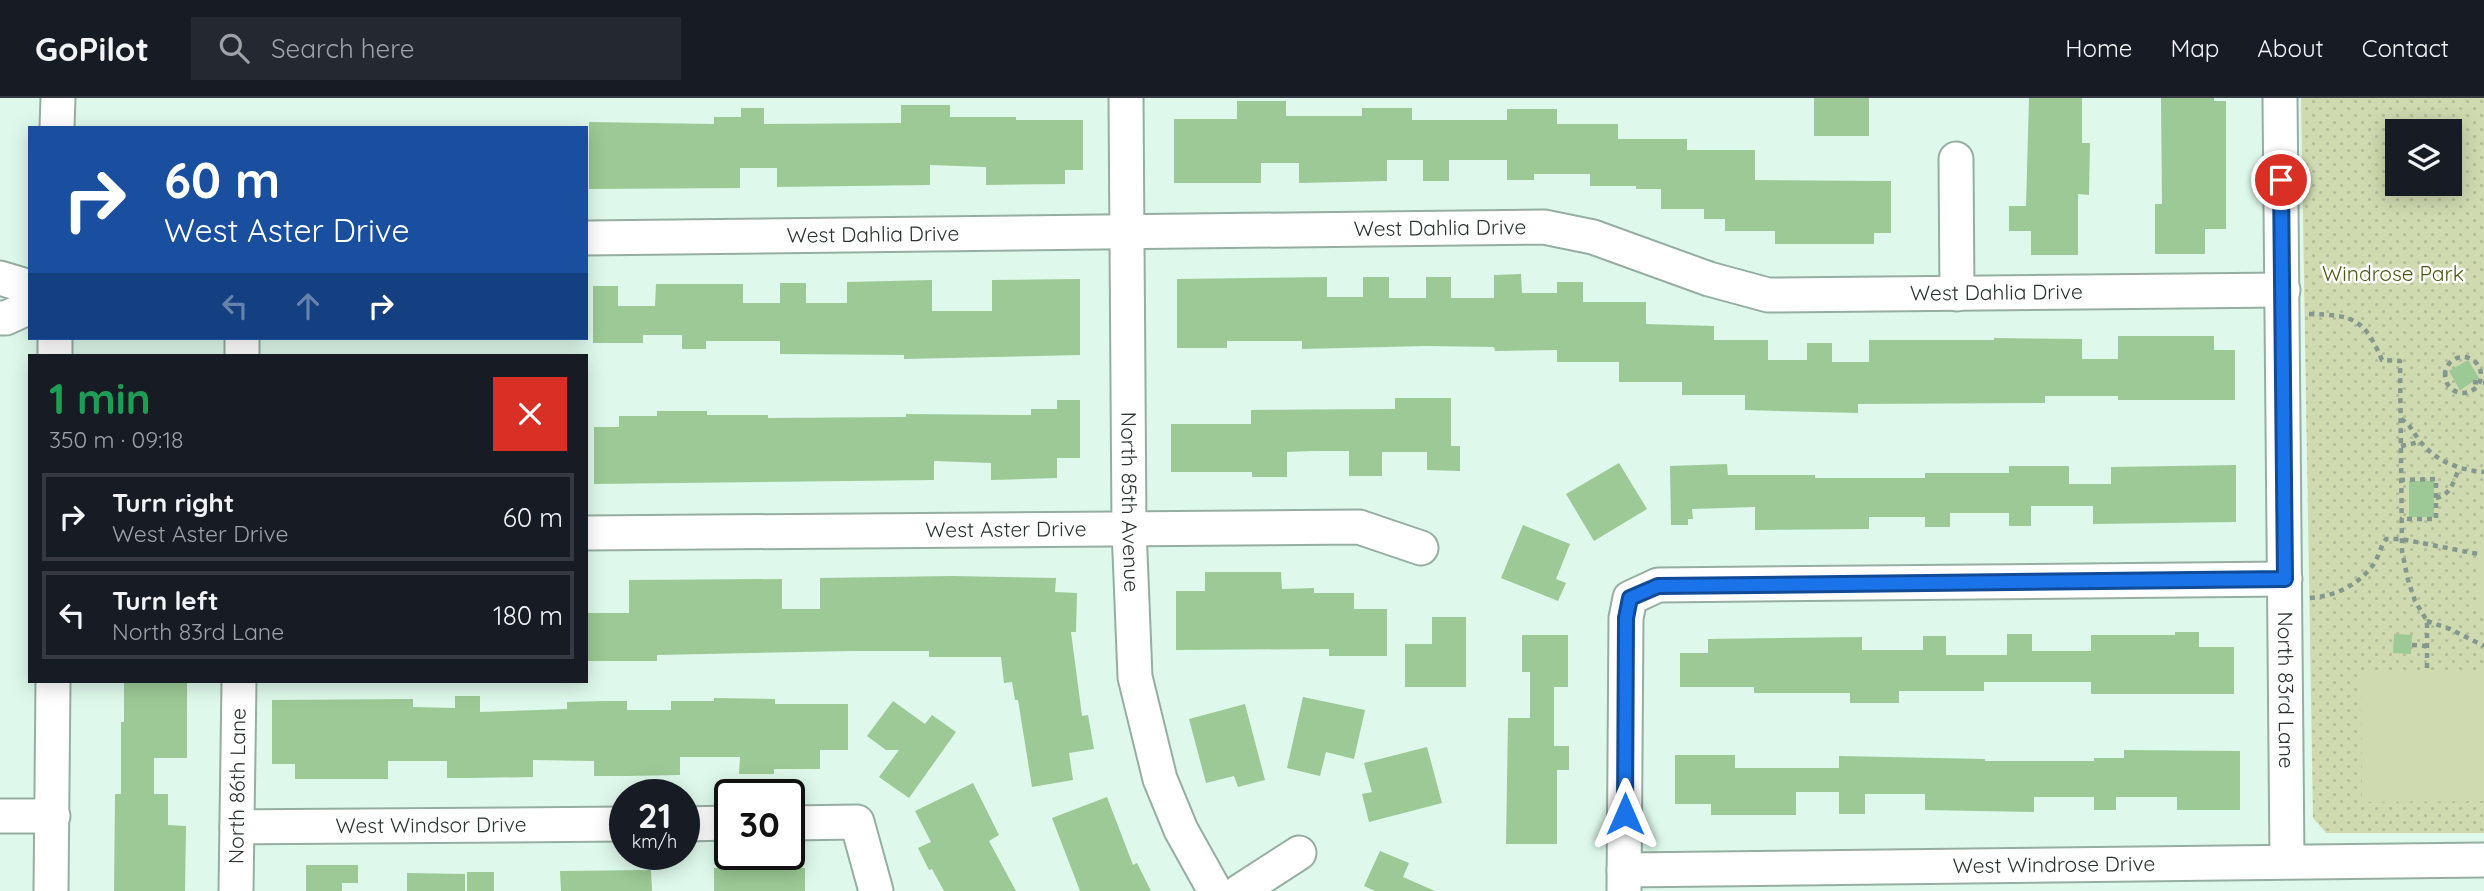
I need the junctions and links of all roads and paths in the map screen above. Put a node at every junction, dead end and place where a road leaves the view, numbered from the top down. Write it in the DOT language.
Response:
graph roads {
  1 [pos="58,98"];
  2 [pos="1126,98"];
  3 [pos="2280,98"];
  4 [pos="58,126"];
  5 [pos="1956,159"];
  6 [pos="1128,231"];
  7 [pos="588,238"];
  8 [pos="0,278"];
  9 [pos="28,286"];
  10 [pos="1957,294"];
  11 [pos="2283,302"];
  12 [pos="28,308"];
  13 [pos="0,318"];
  14 [pos="2473,382"];
  15 [pos="2482,382"];
  16 [pos="2401,419"];
  17 [pos="2420,442"];
  18 [pos="2401,446"];
  19 [pos="2459,468"];
  20 [pos="2484,472"];
  21 [pos="2400,480"];
  22 [pos="2436,498"];
  23 [pos="2400,519"];
  24 [pos="1129,528"];
  25 [pos="588,533"];
  26 [pos="2401,538"];
  27 [pos="1421,548"];
  28 [pos="2478,554"];
  29 [pos="2285,589"];
  30 [pos="2427,621"];
  31 [pos="2412,645"];
  32 [pos="2426,646"];
  33 [pos="2484,646"];
  34 [pos="2427,670"];
  35 [pos="53,683"];
  36 [pos="239,683"];
  37 [pos="0,816"];
  38 [pos="53,816"];
  39 [pos="805,823"];
  40 [pos="609,824"];
  41 [pos="237,827"];
  42 [pos="1299,853"];
  43 [pos="2484,860"];
  44 [pos="2287,861"];
  45 [pos="1624,880"];
  46 [pos="51,891"];
  47 [pos="236,891"];
  48 [pos="876,891"];
  49 [pos="1215,891"];
  50 [pos="1240,891"];
  1 -- 4 [label="street"];
  2 -- 6 [label="street, North 85th Avenue"];
  3 -- 11 [label="street, North 83rd Lane"];
  5 -- 10 [label="street"];
  6 -- 7 [label="street, West Dahlia Drive"];
  6 -- 10 [label="street, West Dahlia Drive"];
  6 -- 24 [label="street, North 85th Avenue"];
  8 -- 9 [label="street"];
  10 -- 11 [label="street, West Dahlia Drive"];
  11 -- 16 [label="path"];
  11 -- 29 [label="street, North 83rd Lane"];
  12 -- 13 [label="street"];
  14 -- 15 [label="path"];
  15 -- 15 [label="path"];
  16 -- 17 [label="path"];
  16 -- 18 [label="path"];
  17 -- 18 [label="path"];
  17 -- 19 [label="path"];
  18 -- 21 [label="path"];
  19 -- 20 [label="path"];
  19 -- 22 [label="path"];
  21 -- 22 [label="path"];
  21 -- 23 [label="path"];
  22 -- 23 [label="path"];
  23 -- 26 [label="path"];
  24 -- 25 [label="street, West Aster Drive"];
  24 -- 27 [label="street, West Aster Drive"];
  24 -- 49 [label="street, North 85th Avenue"];
  26 -- 28 [label="path"];
  26 -- 29 [label="path"];
  26 -- 30 [label="path"];
  29 -- 44 [label="street, North 83rd Lane"];
  29 -- 45 [label="street"];
  30 -- 32 [label="path"];
  30 -- 33 [label="path"];
  31 -- 32 [label="path"];
  32 -- 34 [label="path"];
  35 -- 38 [label="street"];
  36 -- 41 [label="street, North 86th Lane"];
  37 -- 38 [label="street"];
  38 -- 46 [label="street"];
  39 -- 48 [label="street"];
  40 -- 41 [label="street, West Windsor Drive"];
  41 -- 47 [label="street, North 86th Lane"];
  42 -- 50 [label="street"];
  43 -- 44 [label="street, West Windrose Drive"];
  44 -- 45 [label="street, West Windrose Drive"];
}
